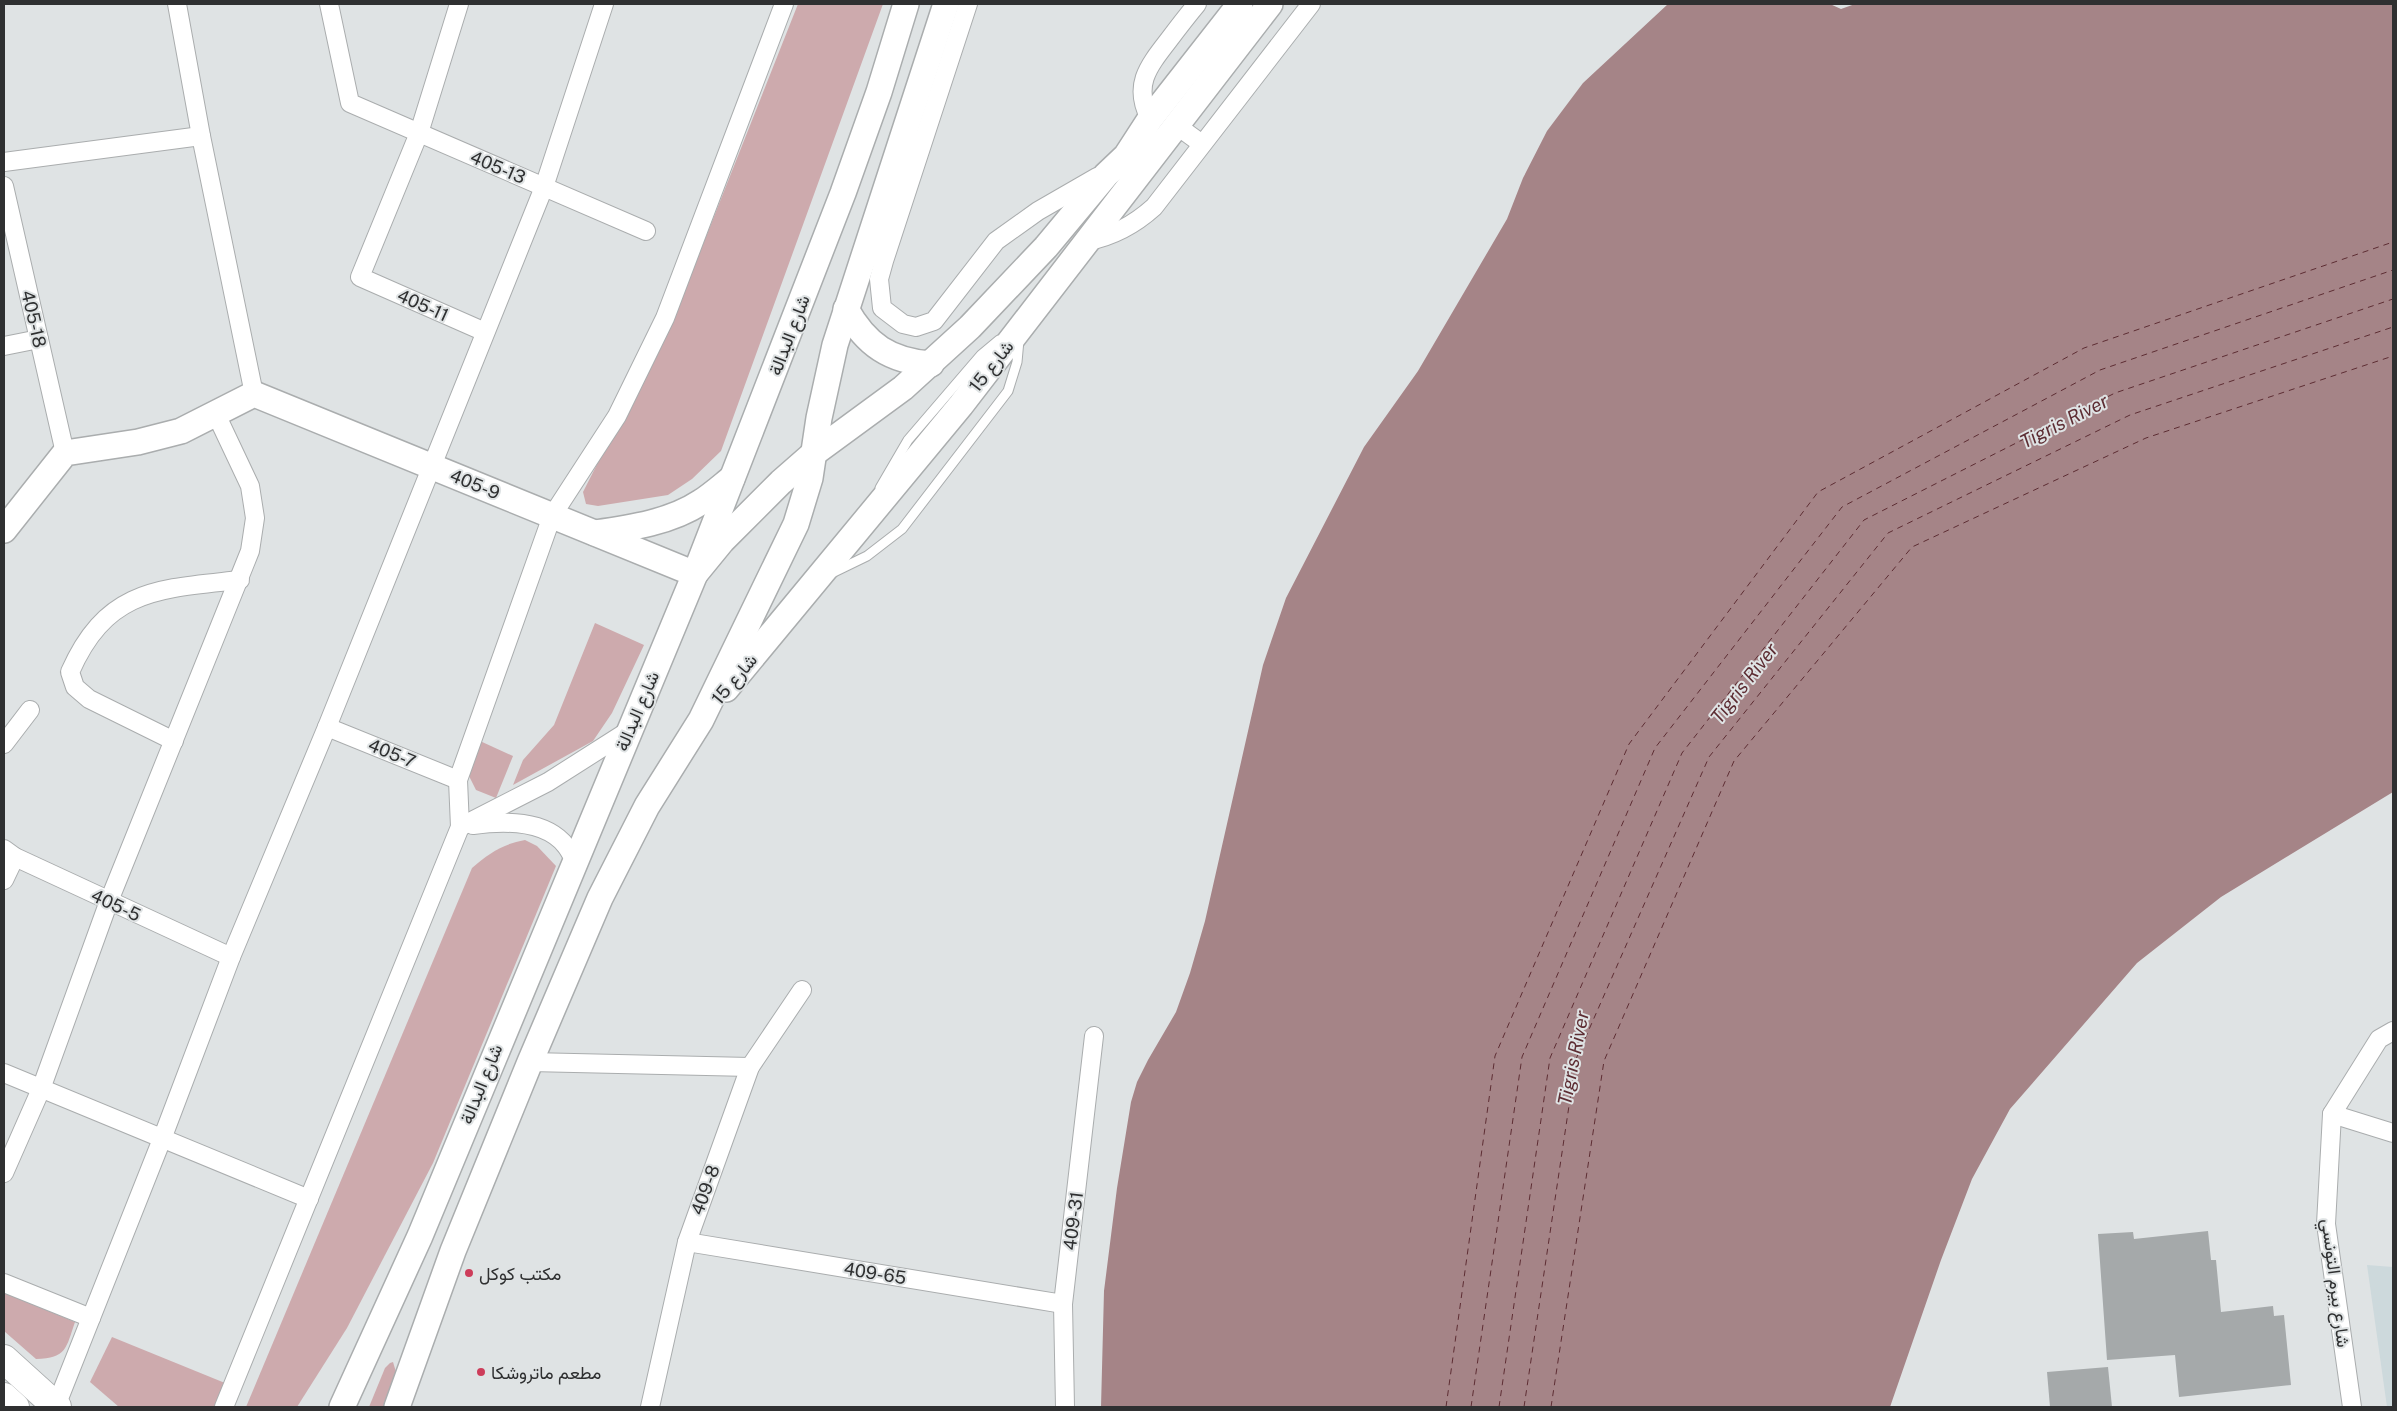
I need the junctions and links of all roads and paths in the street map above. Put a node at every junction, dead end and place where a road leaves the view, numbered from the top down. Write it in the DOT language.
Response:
graph roads {
  1 [pos="177,4"];
  2 [pos="329,4"];
  3 [pos="459,4"];
  4 [pos="604,4"];
  5 [pos="784,4"];
  6 [pos="906,4"];
  7 [pos="946,4"];
  8 [pos="968,4"];
  9 [pos="1240,4"];
  10 [pos="1270,4"];
  11 [pos="1311,4"];
  12 [pos="1194,5"];
  13 [pos="1226,40"];
  14 [pos="1150,119"];
  15 [pos="1176,125"];
  16 [pos="419,133"];
  17 [pos="201,136"];
  18 [pos="1202,144"];
  19 [pos="1126,156"];
  20 [pos="4,162"];
  21 [pos="4,186"];
  22 [pos="544,187"];
  23 [pos="1066,224"];
  24 [pos="646,231"];
  25 [pos="1088,242"];
  26 [pos="846,309"];
  27 [pos="1019,331"];
  28 [pos="485,332"];
  29 [pos="39,339"];
  30 [pos="4,346"];
  31 [pos="931,364"];
  32 [pos="254,394"];
  33 [pos="216,414"];
  34 [pos="65,453"];
  35 [pos="813,454"];
  36 [pos="430,466"];
  37 [pos="733,477"];
  38 [pos="552,516"];
  39 [pos="4,530"];
  40 [pos="595,533"];
  41 [pos="695,574"];
  42 [pos="817,579"];
  43 [pos="240,580"];
  44 [pos="30,710"];
  45 [pos="701,720"];
  46 [pos="327,727"];
  47 [pos="628,730"];
  48 [pos="174,741"];
  49 [pos="4,744"];
  50 [pos="458,780"];
  51 [pos="460,827"];
  52 [pos="9,853"];
  53 [pos="576,864"];
  54 [pos="4,880"];
  55 [pos="109,901"];
  56 [pos="231,957"];
  57 [pos="802,990"];
  58 [pos="2393,1031"];
  59 [pos="1094,1036"];
  60 [pos="530,1062"];
  61 [pos="750,1066"];
  62 [pos="4,1073"];
  63 [pos="41,1089"];
  64 [pos="2332,1114"];
  65 [pos="2393,1133"];
  66 [pos="162,1139"];
  67 [pos="4,1173"];
  68 [pos="309,1199"];
  69 [pos="687,1242"];
  70 [pos="4,1283"];
  71 [pos="1063,1304"];
  72 [pos="91,1318"];
  73 [pos="4,1359"];
  74 [pos="4,1397"];
  75 [pos="57,1406"];
  76 [pos="15,1407"];
  77 [pos="224,1407"];
  78 [pos="342,1407"];
  79 [pos="397,1407"];
  80 [pos="650,1407"];
  81 [pos="1065,1407"];
  82 [pos="2352,1407"];
  1 -- 17 [label="street"];
  2 -- 16 [label="street, 405-13"];
  3 -- 16 [label="street"];
  4 -- 22 [label="street"];
  5 -- 38 [label="street"];
  6 -- 37 [label="main road, شارع البدالة"];
  7 -- 26 [label="main road, شارع البدالة"];
  8 -- 19 [label="street"];
  9 -- 13 [label="main road, شارع 15"];
  10 -- 13 [label="main road, شارع 15"];
  11 -- 18 [label="street"];
  12 -- 14 [label="street"];
  13 -- 14 [label="main road, شارع 15"];
  13 -- 15 [label="main road, شارع 15"];
  14 -- 19 [label="main road, شارع 15"];
  15 -- 18 [label="street"];
  15 -- 25 [label="main road, شارع 15"];
  16 -- 22 [label="street, 405-13"];
  16 -- 28 [label="street, 405-11"];
  17 -- 20 [label="street"];
  17 -- 32 [label="street"];
  18 -- 25 [label="street"];
  19 -- 23 [label="main road, شارع 15"];
  21 -- 29 [label="street, 405-18"];
  22 -- 24 [label="street, 405-13"];
  22 -- 28 [label="street"];
  23 -- 25 [label="main road"];
  23 -- 31 [label="main road, شارع 15"];
  25 -- 27 [label="main road, شارع 15"];
  26 -- 31 [label="main road"];
  26 -- 35 [label="main road, شارع البدالة"];
  27 -- 42 [label="main road, شارع 15"];
  27 -- 42 [label="lane"];
  28 -- 36 [label="street"];
  29 -- 30 [label="street"];
  29 -- 34 [label="street, 405-18"];
  31 -- 35 [label="main road, شارع 15"];
  32 -- 33 [label="main road"];
  32 -- 36 [label="main road, 405-9"];
  33 -- 34 [label="main road"];
  33 -- 43 [label="street"];
  34 -- 39 [label="main road"];
  35 -- 41 [label="main road, شارع 15"];
  35 -- 45 [label="main road, شارع البدالة"];
  36 -- 38 [label="main road, 405-9"];
  36 -- 46 [label="street"];
  37 -- 40 [label="main road"];
  37 -- 41 [label="main road, شارع البدالة"];
  38 -- 40 [label="main road, 405-9"];
  38 -- 50 [label="street"];
  40 -- 41 [label="main road, 405-9"];
  41 -- 47 [label="main road, شارع البدالة"];
  42 -- 45 [label="main road, شارع 15"];
  43 -- 48 [label="street"];
  43 -- 48 [label="street"];
  44 -- 49 [label="street"];
  45 -- 60 [label="main road, شارع البدالة"];
  46 -- 50 [label="street, 405-7"];
  46 -- 56 [label="street"];
  47 -- 51 [label="street"];
  47 -- 53 [label="main road, شارع البدالة"];
  48 -- 55 [label="street"];
  50 -- 51 [label="street"];
  51 -- 53 [label="street"];
  51 -- 68 [label="street"];
  52 -- 54 [label="street"];
  52 -- 55 [label="street, 405-5"];
  53 -- 78 [label="main road, شارع البدالة"];
  55 -- 56 [label="street, 405-5"];
  55 -- 63 [label="street"];
  56 -- 66 [label="street"];
  57 -- 61 [label="street, 409-8"];
  58 -- 64 [label="street, شارع بيرم التونسي"];
  59 -- 71 [label="street, 409-31"];
  60 -- 61 [label="street"];
  60 -- 79 [label="main road, شارع البدالة"];
  61 -- 69 [label="street, 409-8"];
  62 -- 63 [label="street"];
  63 -- 66 [label="street"];
  63 -- 67 [label="street"];
  64 -- 65 [label="street"];
  64 -- 82 [label="street, شارع بيرم التونسي"];
  66 -- 68 [label="street"];
  66 -- 72 [label="street"];
  68 -- 77 [label="street"];
  69 -- 71 [label="street, 409-65"];
  69 -- 80 [label="street, 409-8"];
  70 -- 72 [label="street"];
  71 -- 81 [label="street, 409-31"];
  72 -- 75 [label="street"];
  73 -- 75 [label="main road"];
  74 -- 76 [label="main road"];
}
